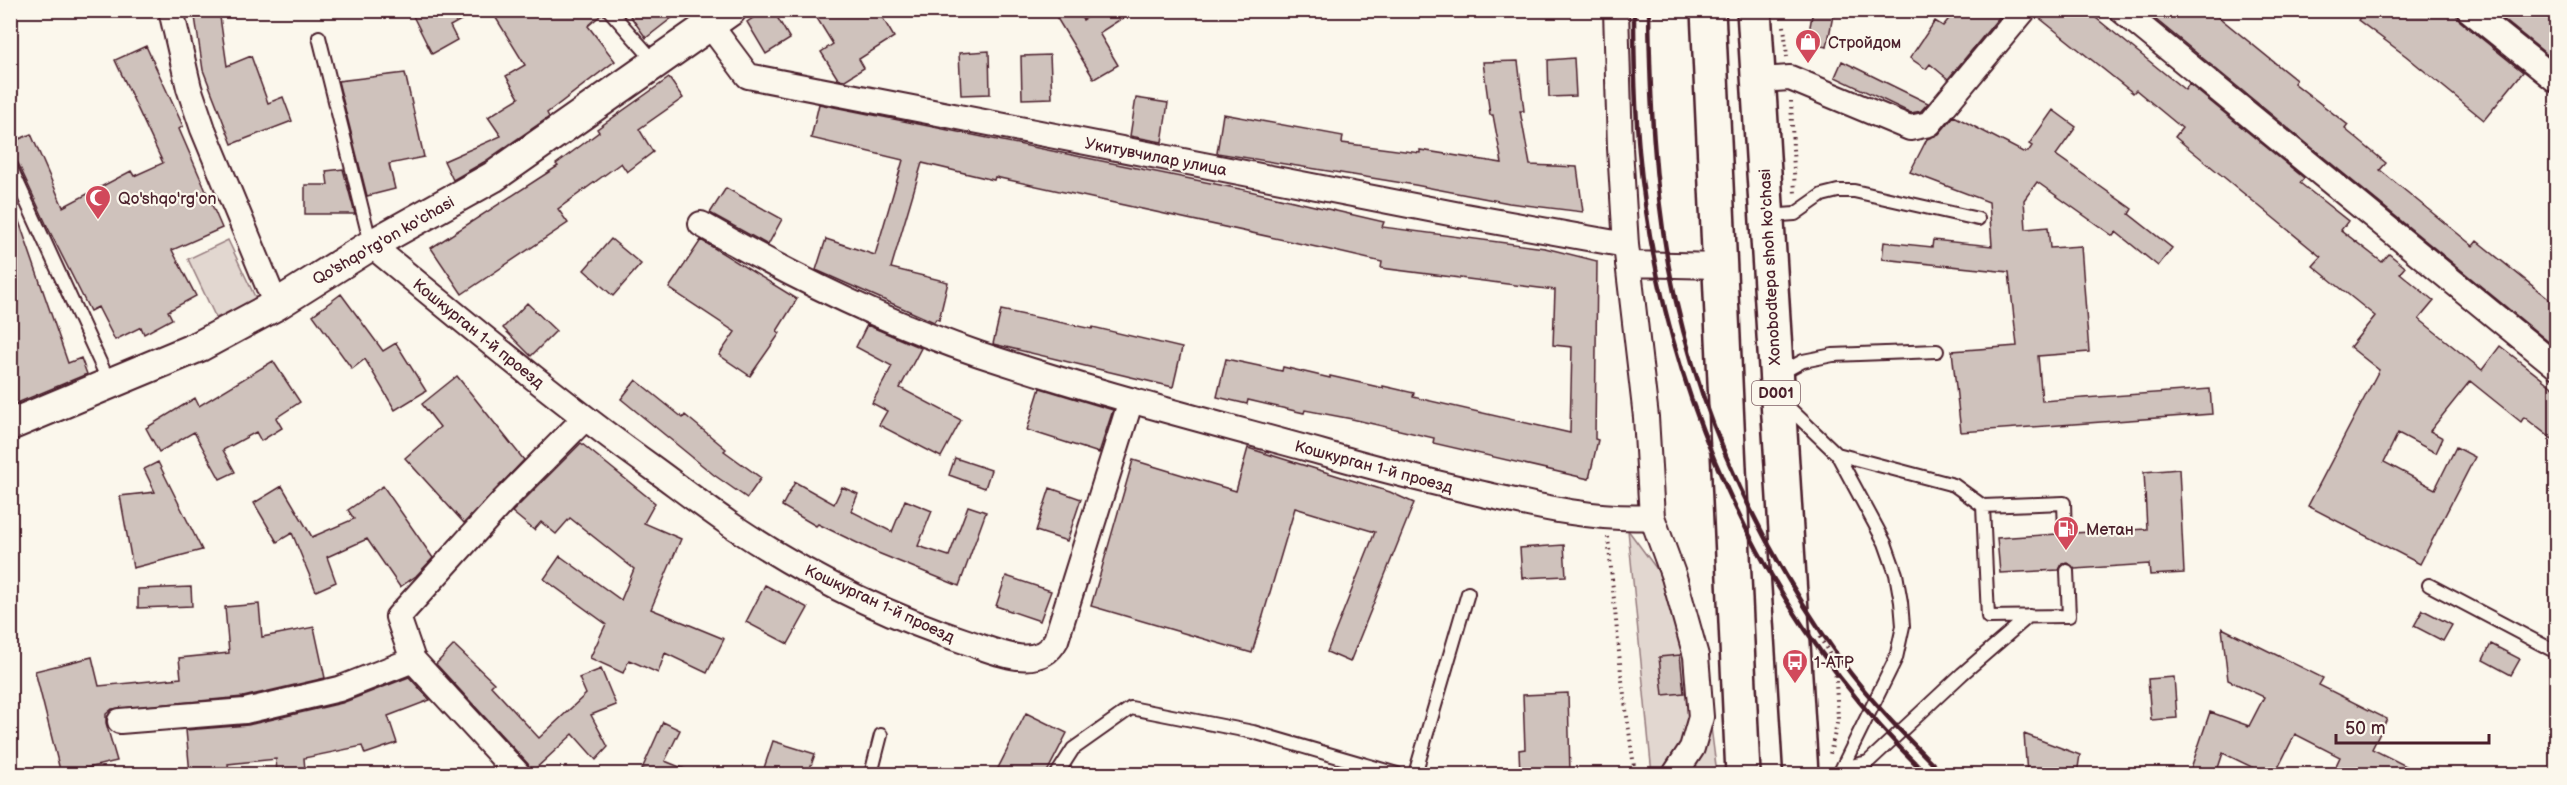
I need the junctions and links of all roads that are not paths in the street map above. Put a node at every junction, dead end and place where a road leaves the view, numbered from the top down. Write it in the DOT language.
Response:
graph roads {
  1 [pos="171,10"];
  2 [pos="609,10"];
  3 [pos="1616,10"];
  4 [pos="1708,10"];
  5 [pos="2024,10"];
  6 [pos="2121,10"];
  7 [pos="2469,10"];
  8 [pos="1769,16"];
  9 [pos="721,18"];
  10 [pos="319,37"];
  11 [pos="657,64"];
  12 [pos="1774,79"];
  13 [pos="2556,80"];
  14 [pos="10,166"];
  15 [pos="1781,215"];
  16 [pos="1978,219"];
  17 [pos="701,224"];
  18 [pos="371,245"];
  19 [pos="1627,255"];
  20 [pos="1720,266"];
  21 [pos="276,305"];
  22 [pos="1936,351"];
  23 [pos="2556,366"];
  24 [pos="110,385"];
  25 [pos="1776,386"];
  26 [pos="1131,400"];
  27 [pos="584,419"];
  28 [pos="10,425"];
  29 [pos="1836,454"];
  30 [pos="1983,506"];
  31 [pos="1652,517"];
  32 [pos="2065,533"];
  33 [pos="2067,570"];
  34 [pos="2428,585"];
  35 [pos="1468,593"];
  36 [pos="2029,616"];
  37 [pos="2556,652"];
  38 [pos="413,660"];
  39 [pos="120,721"];
  40 [pos="881,735"];
  41 [pos="1815,767"];
  42 [pos="1840,771"];
  43 [pos="1389,773"];
  44 [pos="518,774"];
  45 [pos="871,774"];
  46 [pos="1058,774"];
  47 [pos="1415,774"];
  48 [pos="1675,774"];
  49 [pos="1743,774"];
  1 -- 21 [label="street"];
  2 -- 11 [label="lane"];
  3 -- 19 [label="street"];
  4 -- 20 [label="highway, D001"];
  5 -- 12 [label="street"];
  6 -- 23 [label="street"];
  7 -- 13 [label="street"];
  8 -- 12 [label="highway, Xonobodtepa shoh ko'chasi / D001"];
  9 -- 11 [label="street, Qo'shqo'rg'on ko'chasi"];
  9 -- 19 [label="street, Укитувчилар улица"];
  10 -- 18 [label="lane"];
  11 -- 18 [label="street, Qo'shqo'rg'on ko'chasi"];
  12 -- 15 [label="highway, Xonobodtepa shoh ko'chasi / D001"];
  14 -- 24 [label="lane"];
  15 -- 16 [label="lane"];
  15 -- 25 [label="highway, Xonobodtepa shoh ko'chasi / D001"];
  17 -- 26 [label="street, Кошкурган 1-й проезд"];
  18 -- 21 [label="street, Qo'shqo'rg'on ko'chasi"];
  18 -- 27 [label="street, Кошкурган 1-й проезд"];
  19 -- 20 [label="street, Укитувчилар улица"];
  19 -- 31 [label="street"];
  20 -- 49 [label="highway, D001"];
  21 -- 24 [label="street, Qo'shqo'rg'on ko'chasi"];
  22 -- 25 [label="lane"];
  24 -- 28 [label="street, Qo'shqo'rg'on ko'chasi"];
  25 -- 29 [label="lane"];
  25 -- 41 [label="highway, Xonobodtepa shoh ko'chasi / D001"];
  26 -- 27 [label="street, Кошкурган 1-й проезд"];
  26 -- 31 [label="street, Кошкурган 1-й проезд"];
  27 -- 38 [label="street"];
  29 -- 30 [label="lane"];
  29 -- 42 [label="lane"];
  30 -- 32 [label="lane"];
  30 -- 36 [label="lane"];
  31 -- 48 [label="street"];
  33 -- 36 [label="lane"];
  34 -- 37 [label="lane"];
  35 -- 47 [label="lane"];
  36 -- 42 [label="lane"];
  38 -- 39 [label="street"];
  38 -- 44 [label="street"];
  40 -- 45 [label="lane"];
  43 -- 46 [label="lane"];
}
